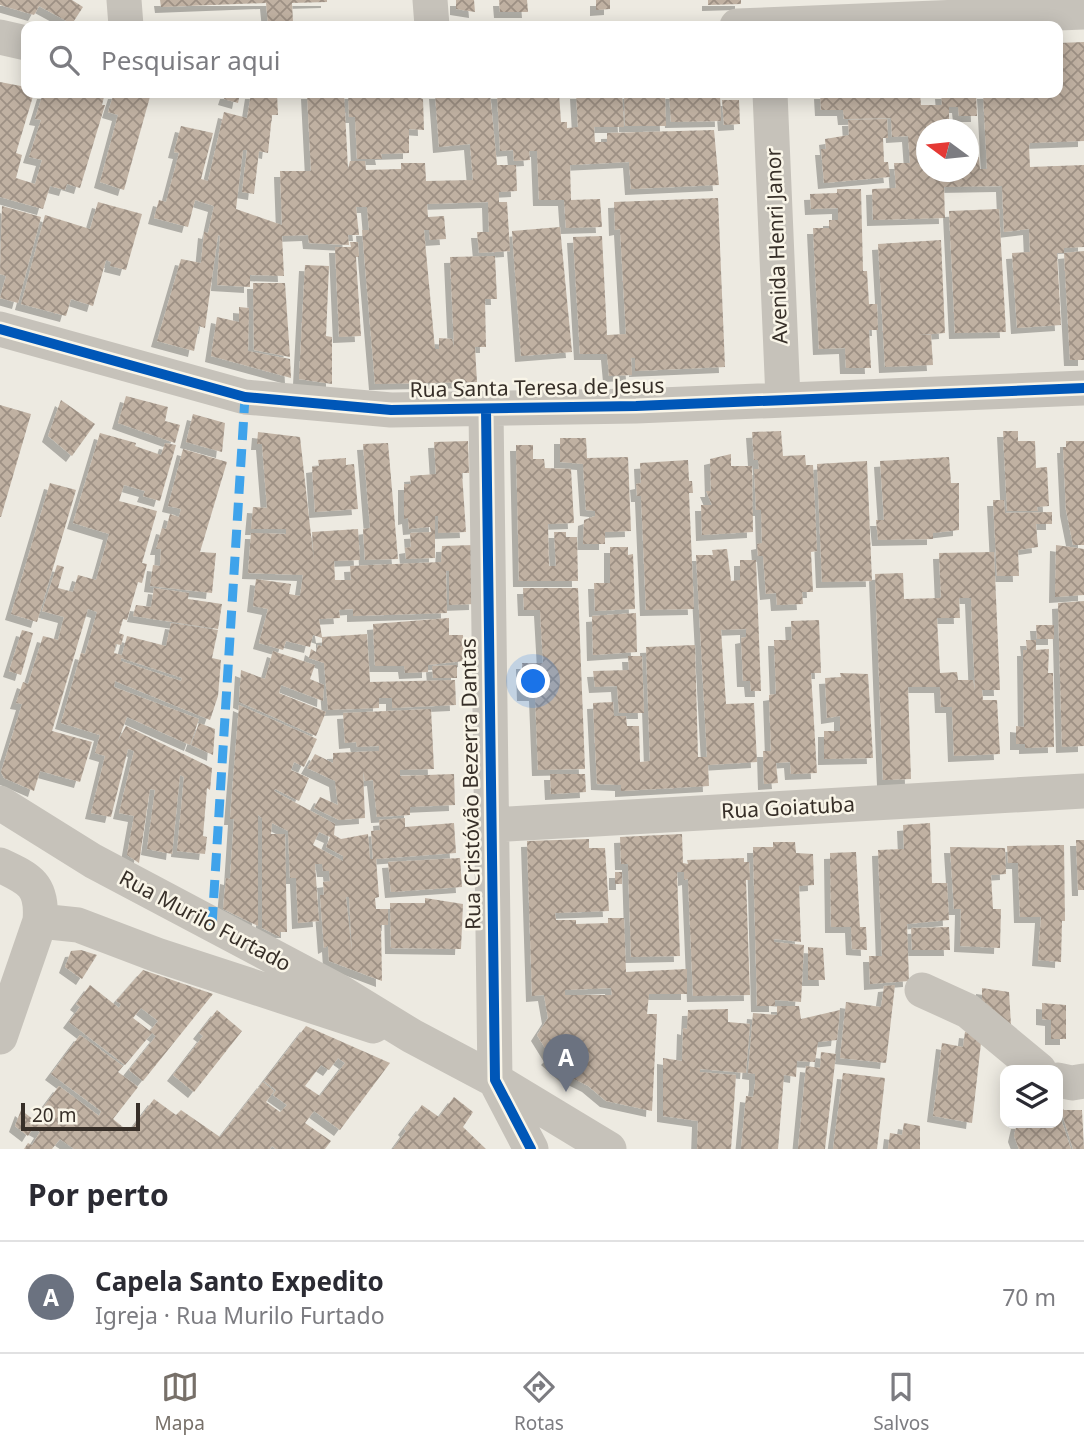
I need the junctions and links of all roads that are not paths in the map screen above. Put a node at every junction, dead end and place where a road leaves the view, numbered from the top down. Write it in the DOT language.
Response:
graph roads {
  1 [pos="124,0"];
  2 [pos="430,0"];
  3 [pos="1084,12"];
  4 [pos="760,19"];
  5 [pos="126,21"];
  6 [pos="432,21"];
  7 [pos="0,37"];
  8 [pos="21,42"];
  9 [pos="771,98"];
  10 [pos="0,329"];
  11 [pos="1084,388"];
  12 [pos="783,399"];
  13 [pos="486,410"];
  14 [pos="1084,792"];
  15 [pos="0,803"];
  16 [pos="491,825"];
  17 [pos="0,865"];
  18 [pos="40,921"];
  19 [pos="922,990"];
  20 [pos="411,1036"];
  21 [pos="0,1037"];
  22 [pos="1033,1065"];
  23 [pos="495,1080"];
  24 [pos="1084,1080"];
  25 [pos="1063,1081"];
  26 [pos="531,1149"];
  27 [pos="609,1149"];
  1 -- 5 [label="street"];
  2 -- 6 [label="street"];
  3 -- 4 [label="street"];
  7 -- 8 [label="street"];
  9 -- 12 [label="street, Avenida Henri Janor"];
  10 -- 13 [label="street, Rua Santa Teresa de Jesus"];
  11 -- 12 [label="street, Rua Santa Teresa de Jesus"];
  12 -- 13 [label="street, Rua Santa Teresa de Jesus"];
  13 -- 16 [label="street, Rua Cristóvão Bezerra Dantas"];
  14 -- 16 [label="street, Rua Goiatuba"];
  15 -- 20 [label="street, Rua Murilo Furtado"];
  16 -- 23 [label="street, Rua Cristóvão Bezerra Dantas"];
  17 -- 18 [label="street"];
  18 -- 20 [label="street, Rua Murilo Furtado"];
  18 -- 21 [label="street"];
  19 -- 22 [label="street"];
  20 -- 23 [label="street, Rua Murilo Furtado"];
  23 -- 26 [label="street, Rua Cristóvão Bezerra Dantas"];
  23 -- 27 [label="street, Rua Murilo Furtado"];
  24 -- 25 [label="street"];
}
